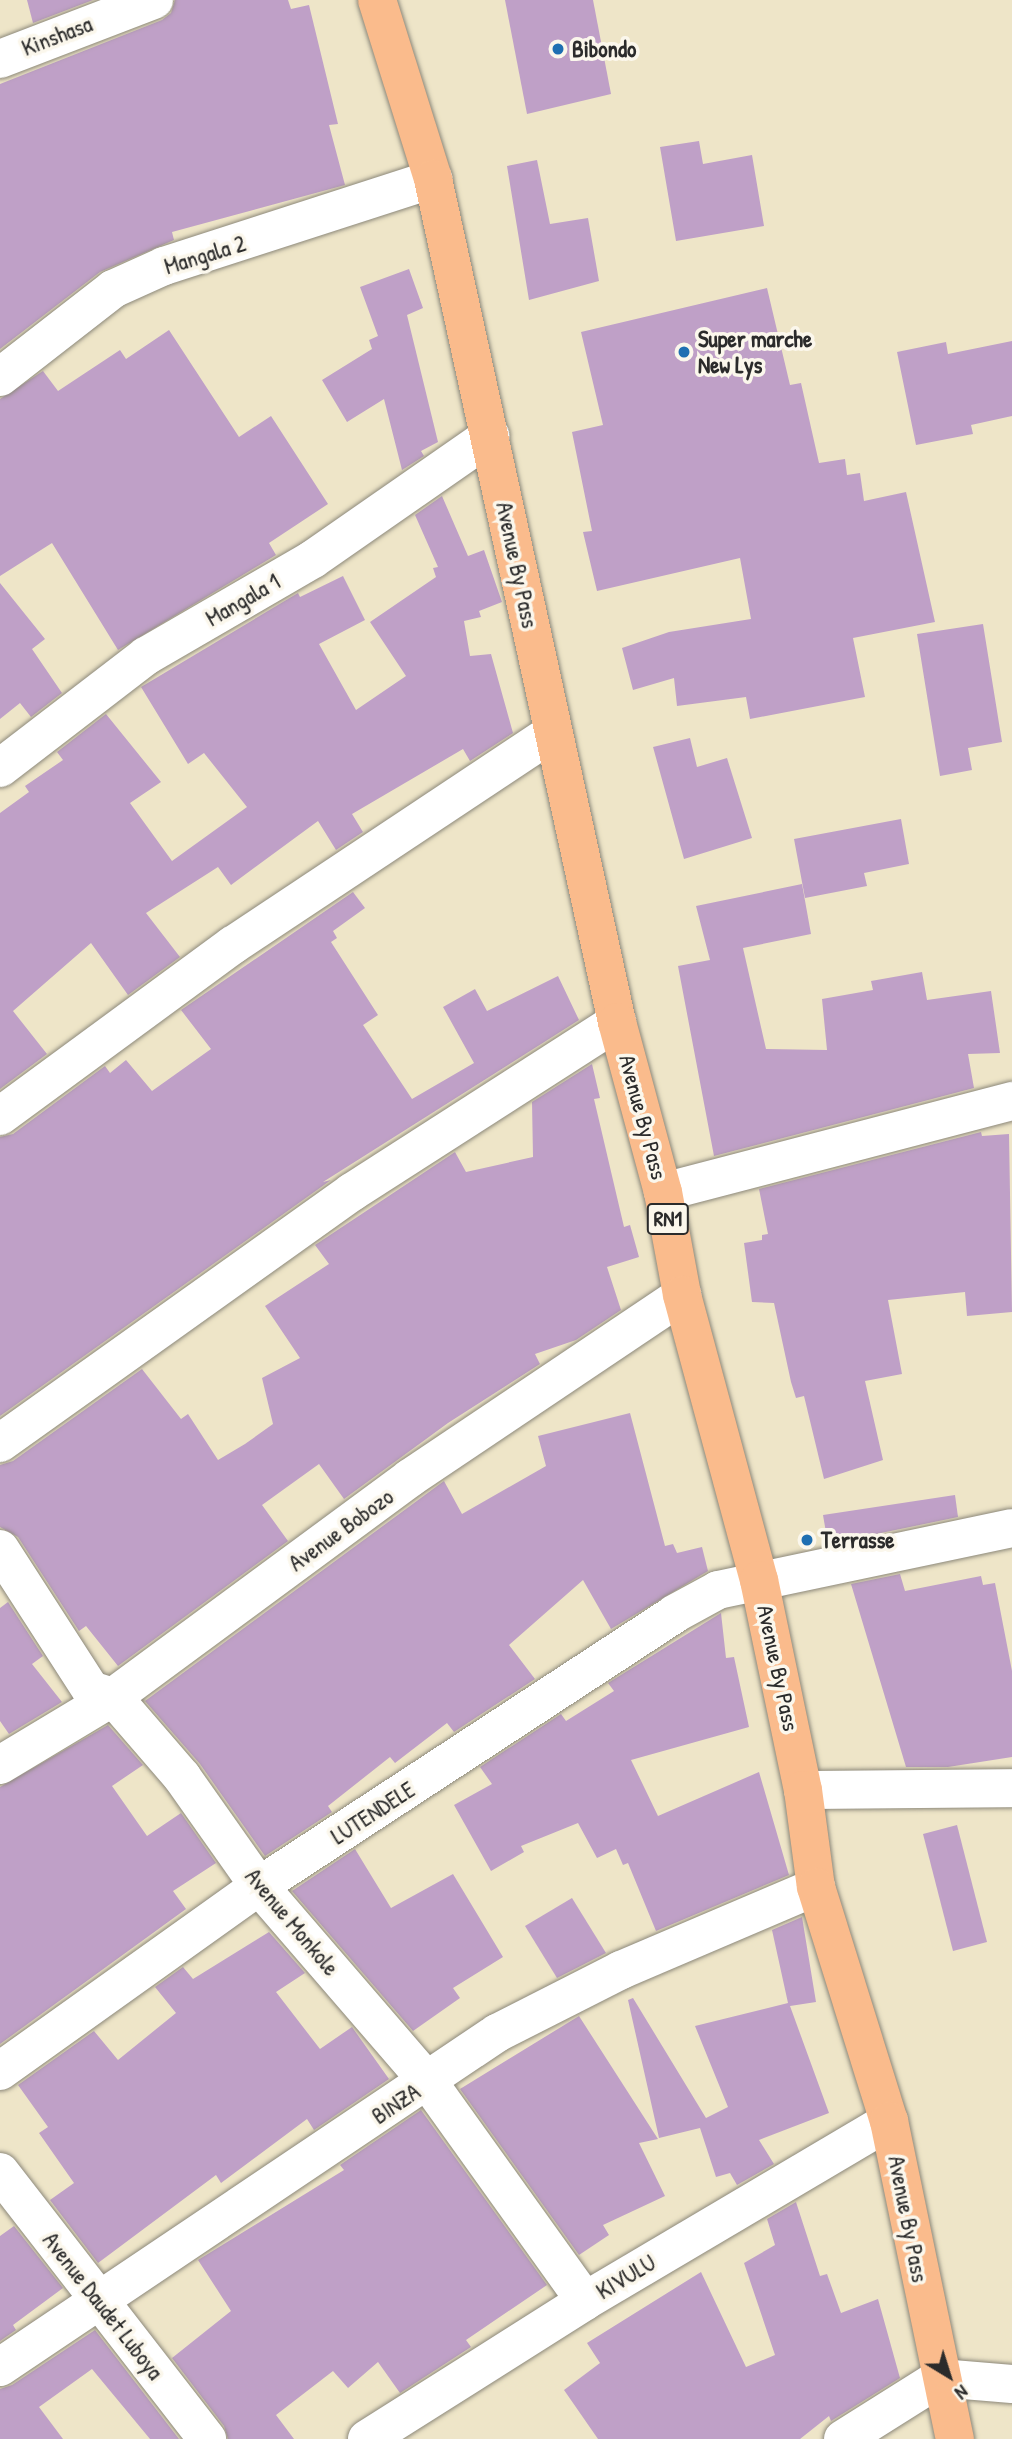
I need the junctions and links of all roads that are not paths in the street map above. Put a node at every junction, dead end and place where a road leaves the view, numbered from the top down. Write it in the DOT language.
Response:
graph roads {
  1 [pos="154,0"];
  2 [pos="377,0"];
  3 [pos="0,59"];
  4 [pos="433,179"];
  5 [pos="0,377"];
  6 [pos="490,436"];
  7 [pos="551,734"];
  8 [pos="0,768"];
  9 [pos="617,1022"];
  10 [pos="1012,1101"];
  11 [pos="0,1116"];
  12 [pos="663,1192"];
  13 [pos="682,1295"];
  14 [pos="0,1443"];
  15 [pos="1012,1528"];
  16 [pos="0,1549"];
  17 [pos="759,1580"];
  18 [pos="113,1697"];
  19 [pos="0,1765"];
  20 [pos="1012,1788"];
  21 [pos="803,1790"];
  22 [pos="259,1886"];
  23 [pos="816,1887"];
  24 [pos="0,2071"];
  25 [pos="429,2083"];
  26 [pos="889,2122"];
  27 [pos="0,2172"];
  28 [pos="585,2301"];
  29 [pos="99,2302"];
  30 [pos="0,2367"];
  31 [pos="940,2378"];
  32 [pos="1012,2384"];
  33 [pos="207,2439"];
  34 [pos="367,2439"];
  35 [pos="843,2439"];
  36 [pos="955,2439"];
  1 -- 3 [label="street, Kinshasa"];
  2 -- 4 [label="highway, Avenue By Pass / RN1"];
  4 -- 5 [label="street, Mangala 2"];
  4 -- 6 [label="highway, Avenue By Pass / RN1"];
  6 -- 7 [label="highway, Avenue By Pass / RN1"];
  6 -- 8 [label="street, Mangala 1"];
  7 -- 9 [label="highway, Avenue By Pass / RN1"];
  7 -- 11 [label="street"];
  9 -- 12 [label="highway, Avenue By Pass / RN1"];
  9 -- 14 [label="street"];
  10 -- 12 [label="street"];
  12 -- 13 [label="highway, Avenue By Pass / RN1"];
  13 -- 17 [label="highway, Avenue By Pass / RN1"];
  13 -- 18 [label="street, Avenue Bobozo"];
  15 -- 17 [label="street, LUTENDELE"];
  16 -- 18 [label="street, Avenue Monkole"];
  17 -- 21 [label="highway, Avenue By Pass / RN1"];
  17 -- 22 [label="street, LUTENDELE"];
  18 -- 19 [label="street, Avenue Bobozo"];
  18 -- 22 [label="street, Avenue Monkole"];
  20 -- 21 [label="street"];
  21 -- 23 [label="highway, Avenue By Pass / RN1"];
  22 -- 24 [label="street, LUTENDELE"];
  22 -- 25 [label="street, Avenue Monkole"];
  23 -- 25 [label="street, BINZA"];
  23 -- 26 [label="highway, Avenue By Pass / RN1"];
  25 -- 28 [label="street, Avenue Monkole"];
  25 -- 29 [label="street, BINZA"];
  26 -- 28 [label="street, KIVULU"];
  26 -- 31 [label="highway, Avenue By Pass / RN1"];
  27 -- 29 [label="street, Avenue Daudet Luboya"];
  28 -- 34 [label="street, KIVULU"];
  29 -- 30 [label="street, BINZA"];
  29 -- 33 [label="street, Avenue Daudet Luboya"];
  31 -- 32 [label="street"];
  31 -- 35 [label="street"];
  31 -- 36 [label="highway, Avenue By Pass / RN1"];
}
